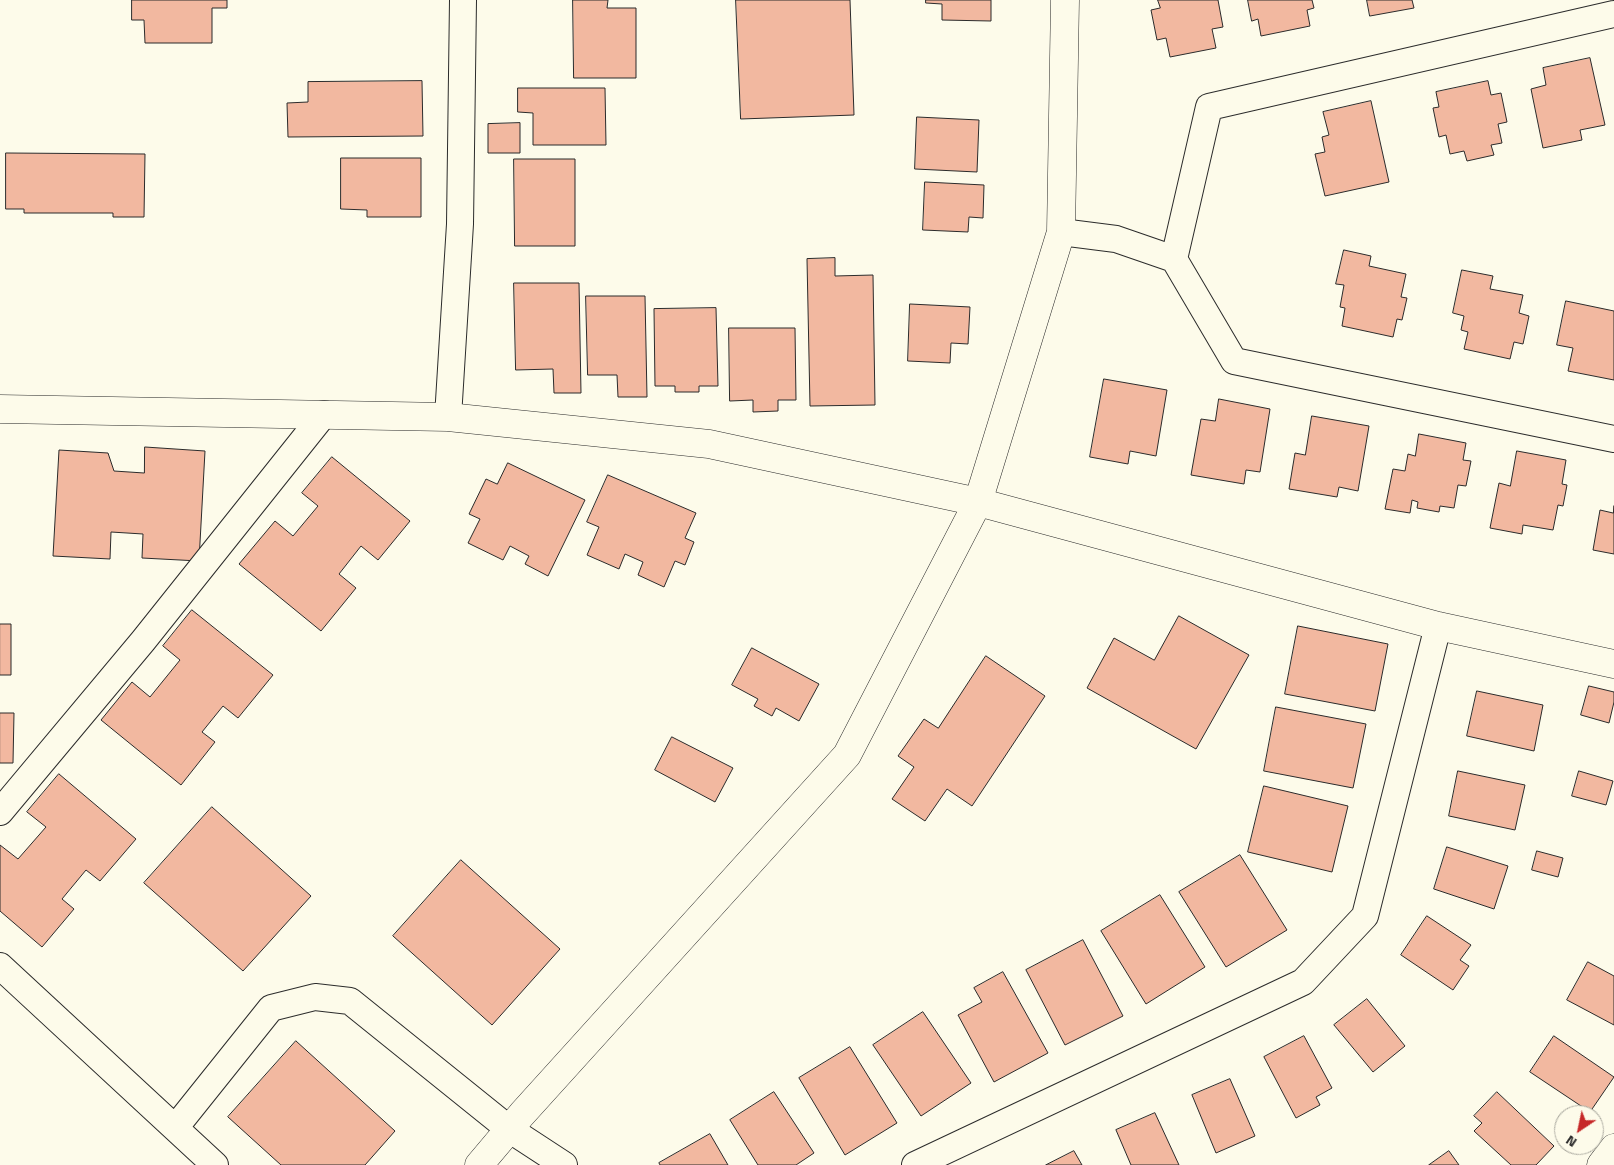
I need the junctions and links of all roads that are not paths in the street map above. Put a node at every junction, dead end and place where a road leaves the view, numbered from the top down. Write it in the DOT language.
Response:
graph roads {
  1 [pos="463,0"];
  2 [pos="1065,0"];
  3 [pos="1614,14"];
  4 [pos="1061,232"];
  5 [pos="1174,259"];
  6 [pos="0,409"];
  7 [pos="324,414"];
  8 [pos="448,417"];
  9 [pos="1614,439"];
  10 [pos="978,502"];
  11 [pos="1438,626"];
  12 [pos="1614,664"];
  13 [pos="0,812"];
  14 [pos="0,966"];
  15 [pos="175,1128"];
  16 [pos="509,1129"];
  17 [pos="1614,1148"];
  18 [pos="216,1165"];
  19 [pos="479,1165"];
  20 [pos="564,1165"];
  21 [pos="915,1165"];
  22 [pos="1601,1165"];
  1 -- 8 [label="street"];
  2 -- 4 [label="main road"];
  3 -- 5 [label="street"];
  4 -- 5 [label="street"];
  4 -- 10 [label="main road"];
  5 -- 9 [label="street"];
  6 -- 7 [label="main road"];
  7 -- 8 [label="main road"];
  7 -- 13 [label="street"];
  8 -- 10 [label="main road"];
  10 -- 11 [label="main road"];
  10 -- 16 [label="main road"];
  11 -- 12 [label="main road"];
  11 -- 21 [label="street"];
  14 -- 15 [label="street"];
  15 -- 16 [label="street"];
  15 -- 18 [label="street"];
  16 -- 19 [label="main road"];
  16 -- 20 [label="street"];
  17 -- 22 [label="main road"];
}
